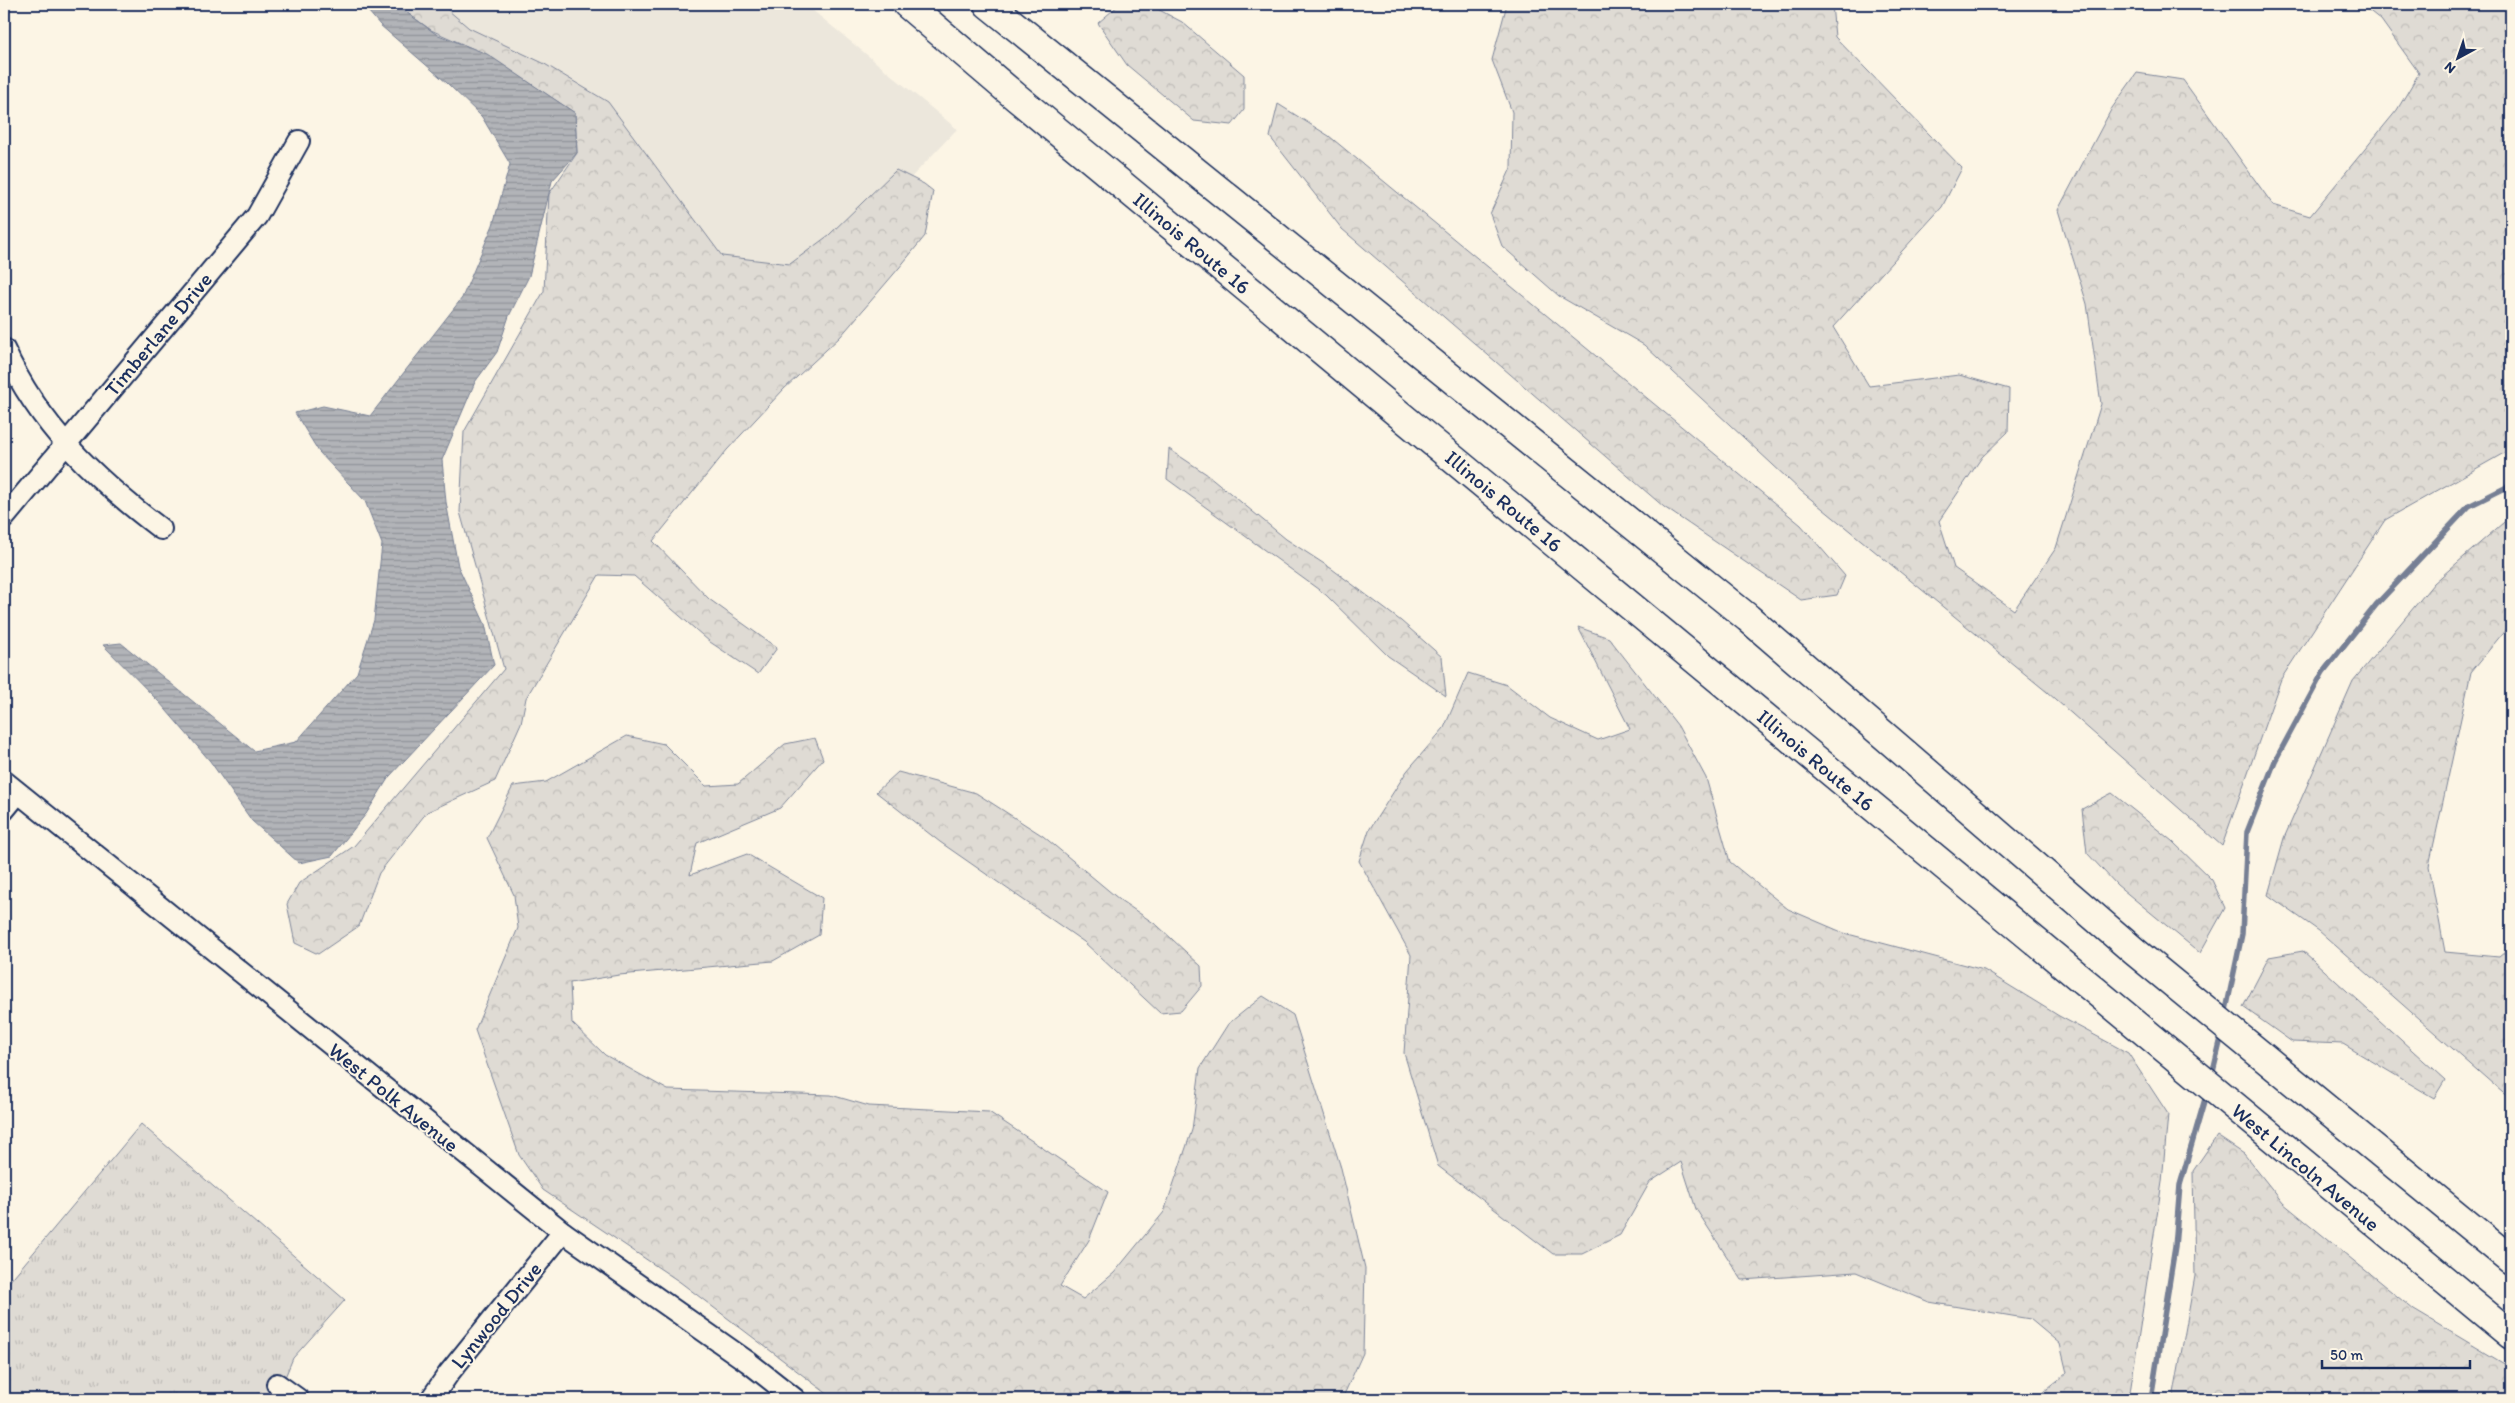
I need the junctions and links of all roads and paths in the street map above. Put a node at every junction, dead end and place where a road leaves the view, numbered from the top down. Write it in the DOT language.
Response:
graph roads {
  1 [pos="907,4"];
  2 [pos="988,4"];
  3 [pos="298,141"];
  4 [pos="4,349"];
  5 [pos="65,444"];
  6 [pos="4,518"];
  7 [pos="161,529"];
  8 [pos="11,787"];
  9 [pos="4,810"];
  10 [pos="2103,998"];
  11 [pos="563,1232"];
  12 [pos="2511,1260"];
  13 [pos="2511,1335"];
  14 [pos="277,1384"];
  15 [pos="298,1399"];
  16 [pos="431,1399"];
  17 [pos="795,1399"];
  1 -- 10 [label="main road, Illinois Route 16"];
  2 -- 12 [label="main road"];
  3 -- 5 [label="street, Timberlane Drive"];
  4 -- 5 [label="street"];
  5 -- 6 [label="street, Timberlane Drive"];
  5 -- 7 [label="street"];
  8 -- 9 [label="street"];
  8 -- 11 [label="street, West Polk Avenue"];
  10 -- 13 [label="main road, West Lincoln Avenue"];
  11 -- 16 [label="street, Lynwood Drive"];
  11 -- 17 [label="street, West Polk Avenue"];
  14 -- 15 [label="street"];
}
